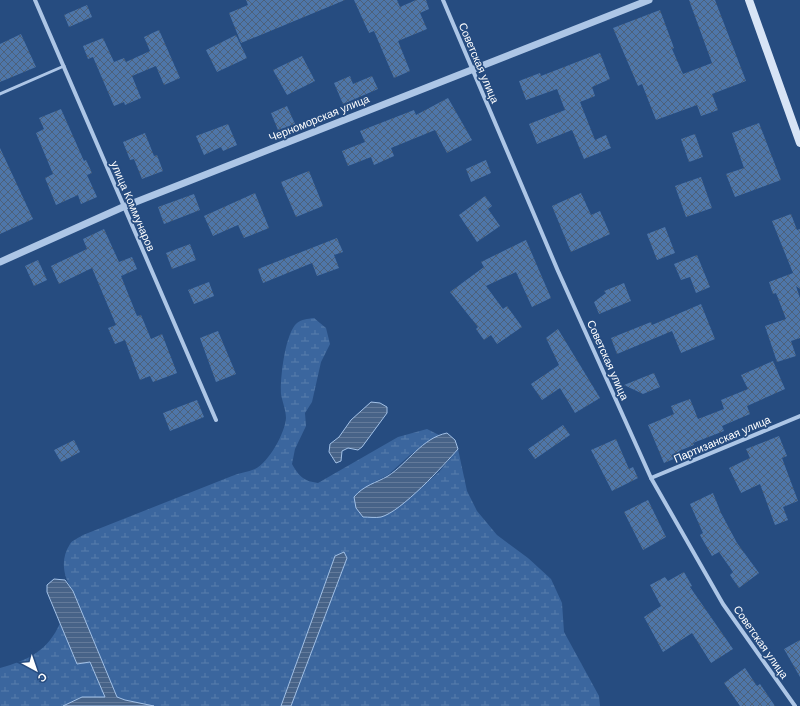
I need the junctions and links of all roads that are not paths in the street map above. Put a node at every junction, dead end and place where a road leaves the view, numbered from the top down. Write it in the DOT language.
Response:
graph roads {
  1 [pos="35,0"];
  2 [pos="443,0"];
  3 [pos="649,0"];
  4 [pos="749,0"];
  5 [pos="64,66"];
  6 [pos="472,69"];
  7 [pos="0,94"];
  8 [pos="800,143"];
  9 [pos="123,207"];
  10 [pos="0,262"];
  11 [pos="800,416"];
  12 [pos="216,420"];
  13 [pos="651,478"];
  14 [pos="795,706"];
  1 -- 5 [label="street, улица Коммунаров"];
  2 -- 6 [label="street, Советская улица"];
  3 -- 6 [label="street, Черноморская улица"];
  4 -- 8 [label="main road"];
  5 -- 7 [label="lane"];
  5 -- 9 [label="street, улица Коммунаров"];
  6 -- 9 [label="street, Черноморская улица"];
  6 -- 13 [label="street, Советская улица"];
  9 -- 10 [label="street, Черноморская улица"];
  9 -- 12 [label="street, улица Коммунаров"];
  11 -- 13 [label="street, Партизанская улица"];
  13 -- 14 [label="street, Советская улица"];
}
